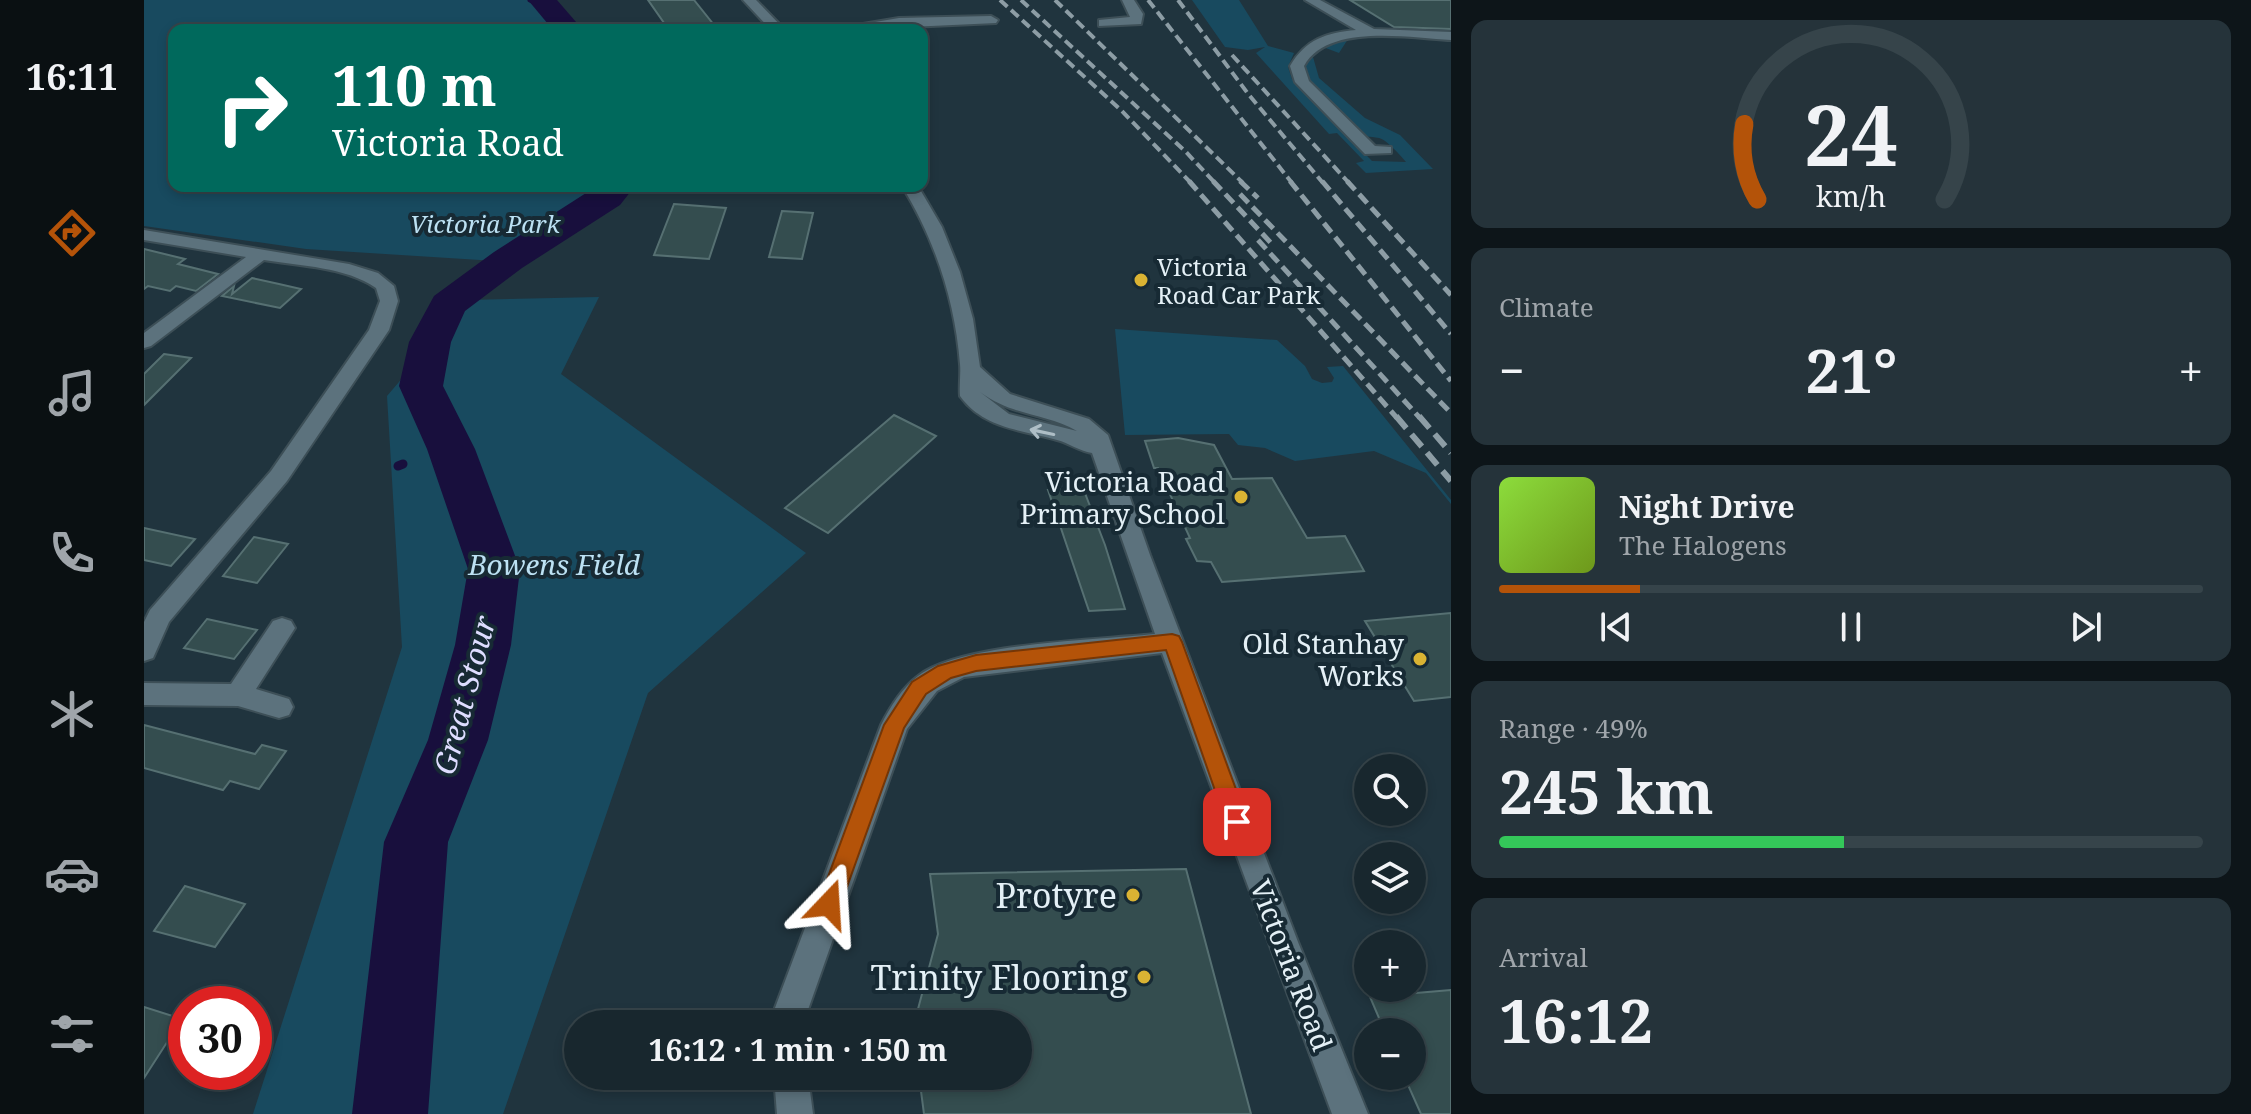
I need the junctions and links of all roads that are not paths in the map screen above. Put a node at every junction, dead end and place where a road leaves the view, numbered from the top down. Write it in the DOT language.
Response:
graph roads {
  1 [pos="732,0"];
  2 [pos="749,0"];
  3 [pos="1128,0"];
  4 [pos="1311,0"];
  5 [pos="991,20"];
  6 [pos="1104,23"];
  7 [pos="754,24"];
  8 [pos="772,24"];
  9 [pos="887,24"];
  10 [pos="1375,34"];
  11 [pos="1451,36"];
  12 [pos="1385,150"];
  13 [pos="914,192"];
  14 [pos="144,235"];
  15 [pos="260,255"];
  16 [pos="144,342"];
  17 [pos="282,628"];
  18 [pos="1172,642"];
  19 [pos="144,651"];
  20 [pos="144,694"];
  21 [pos="238,695"];
  22 [pos="279,707"];
  23 [pos="791,1010"];
  24 [pos="792,1090"];
  25 [pos="795,1114"];
  26 [pos="1350,1114"];
  1 -- 7 [label="street"];
  2 -- 8 [label="street"];
  3 -- 6 [label="street"];
  4 -- 10 [label="street"];
  5 -- 9 [label="street"];
  10 -- 11 [label="street"];
  10 -- 12 [label="street"];
  13 -- 18 [label="street, Victoria Road"];
  14 -- 15 [label="street"];
  15 -- 16 [label="street"];
  15 -- 19 [label="street"];
  17 -- 21 [label="street"];
  18 -- 23 [label="street"];
  18 -- 26 [label="street, Victoria Road"];
  20 -- 21 [label="street"];
  21 -- 22 [label="street"];
  24 -- 25 [label="street"];
}
